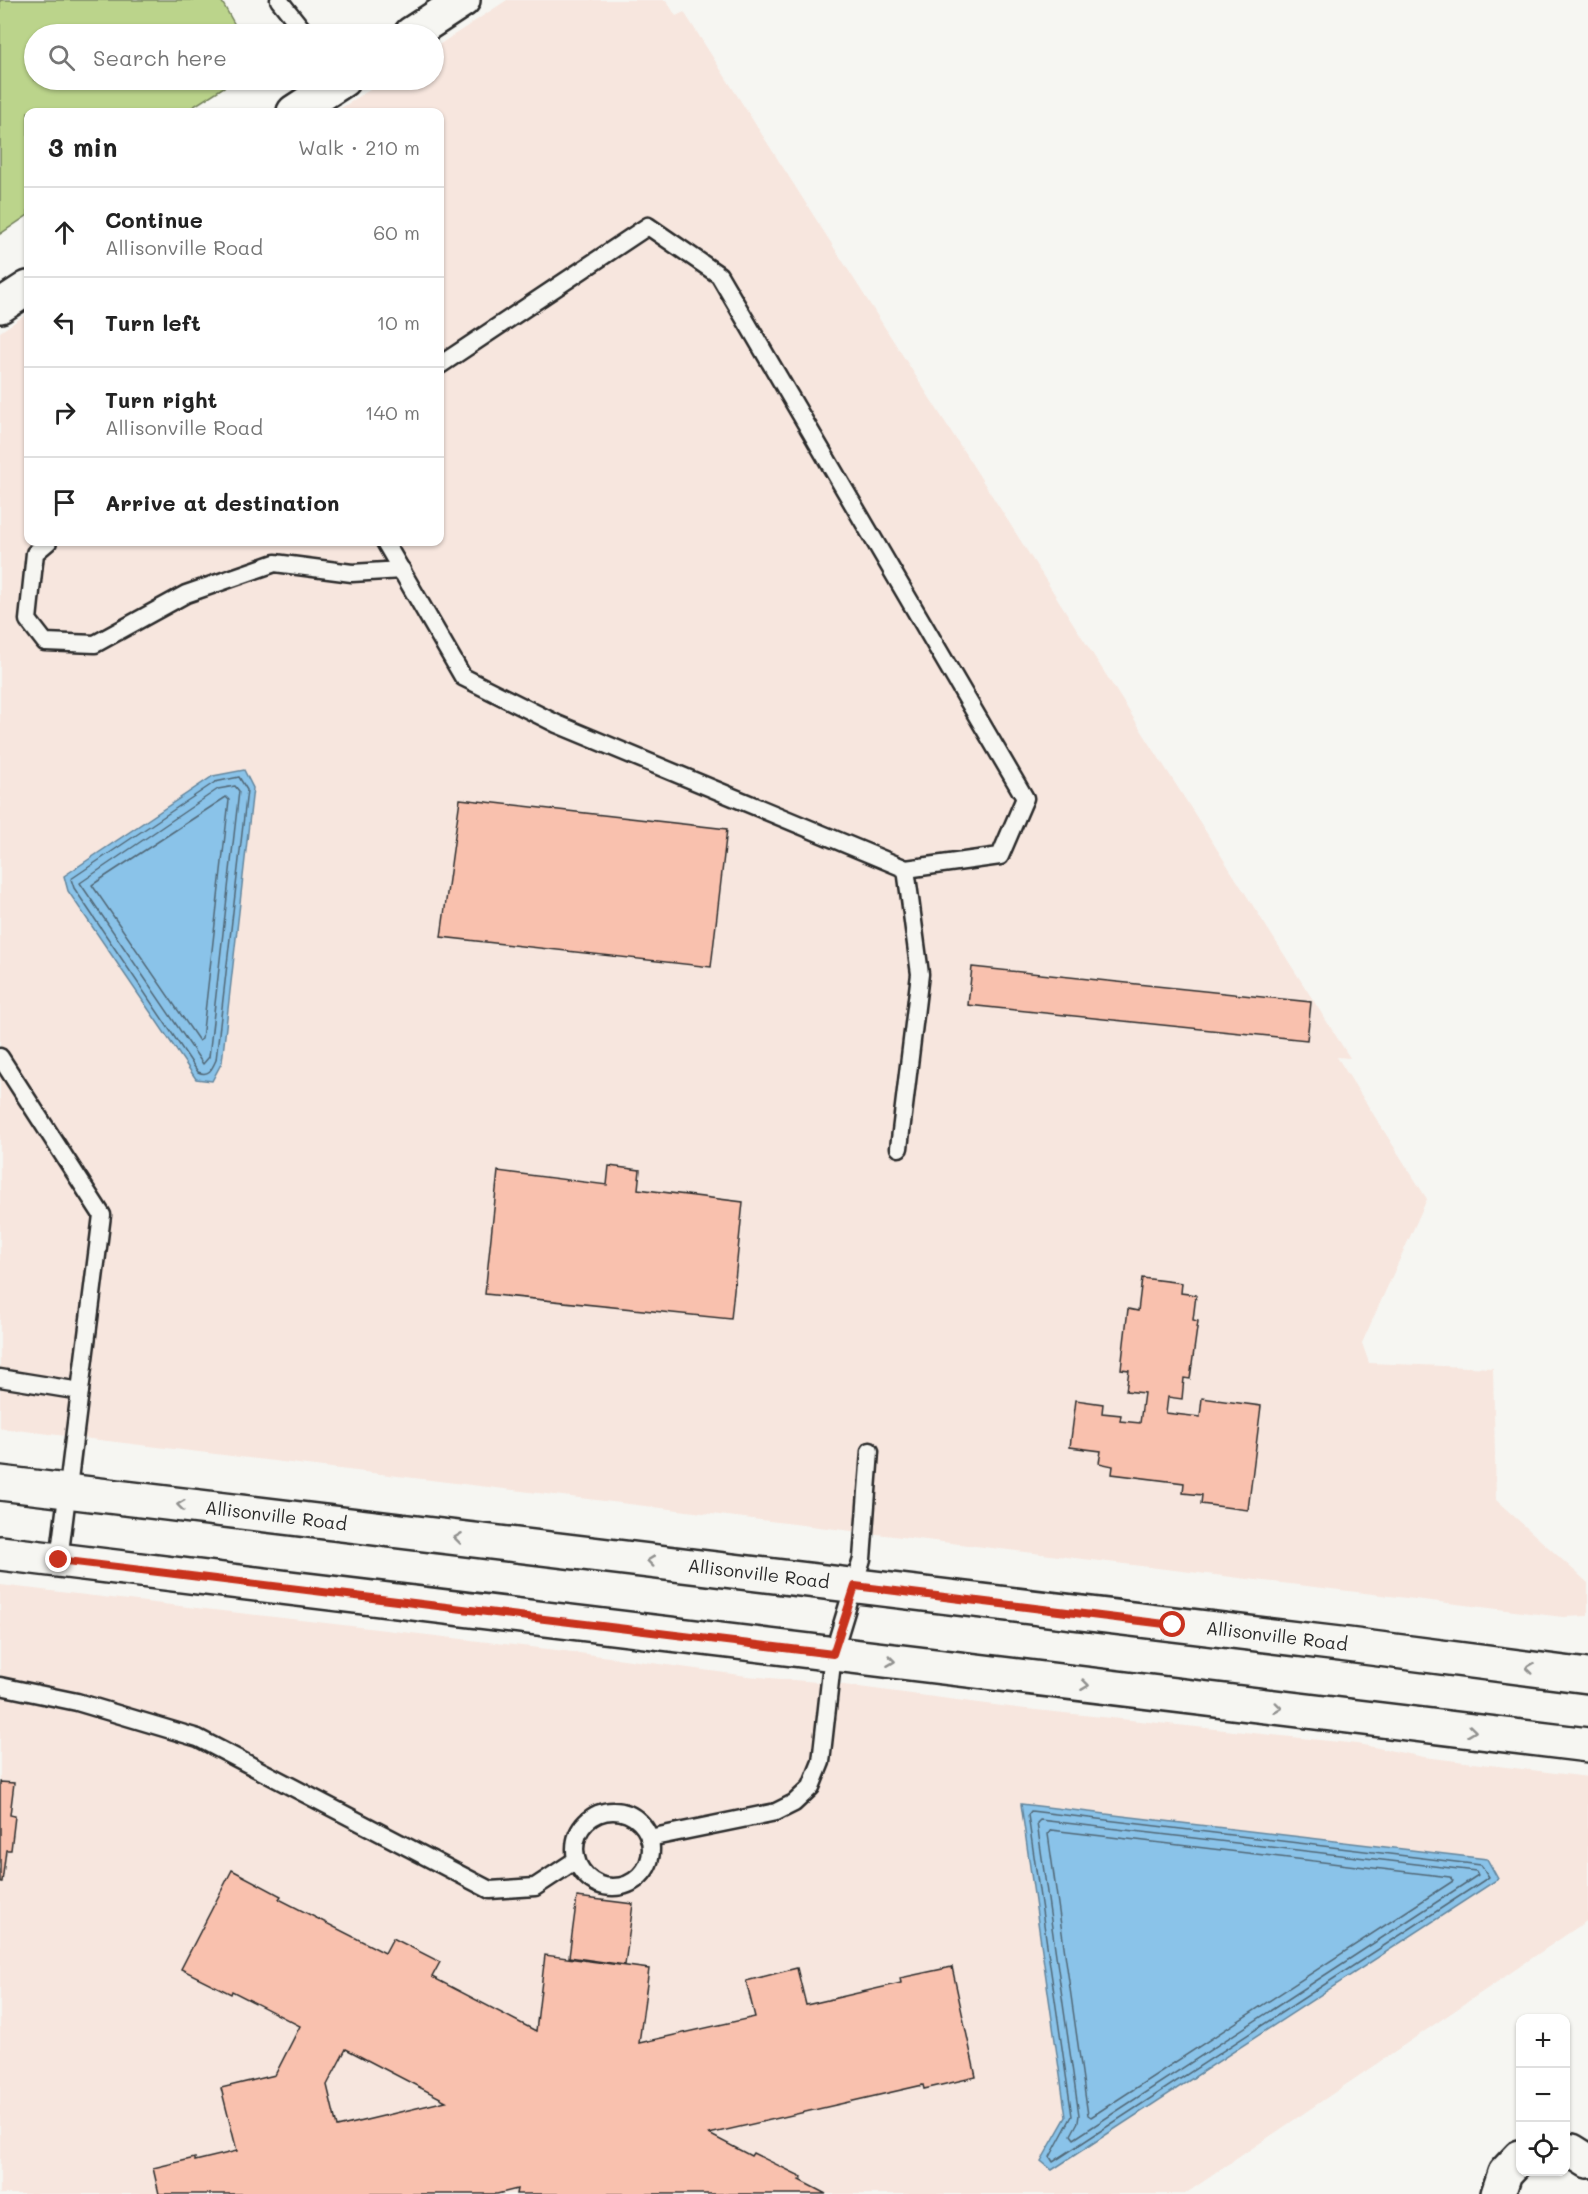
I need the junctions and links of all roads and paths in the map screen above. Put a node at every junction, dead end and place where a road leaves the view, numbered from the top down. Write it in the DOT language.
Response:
graph roads {
  1 [pos="279,0"];
  2 [pos="463,0"];
  3 [pos="298,24"];
  4 [pos="426,24"];
  5 [pos="326,90"];
  6 [pos="300,108"];
  7 [pos="24,291"];
  8 [pos="0,306"];
  9 [pos="444,362"];
  10 [pos="43,546"];
  11 [pos="387,546"];
  12 [pos="402,570"];
  13 [pos="906,869"];
  14 [pos="0,1057"];
  15 [pos="899,1148"];
  16 [pos="0,1378"];
  17 [pos="80,1391"];
  18 [pos="870,1451"];
  19 [pos="0,1483"];
  20 [pos="67,1491"];
  21 [pos="0,1553"];
  22 [pos="59,1560"];
  23 [pos="855,1586"];
  24 [pos="833,1654"];
  25 [pos="1588,1676"];
  26 [pos="0,1686"];
  27 [pos="1588,1745"];
  28 [pos="649,1838"];
  29 [pos="576,1860"];
  30 [pos="1570,2152"];
  31 [pos="1588,2161"];
  32 [pos="1516,2162"];
  33 [pos="1497,2194"];
  1 -- 3 [label="lane"];
  2 -- 4 [label="main road"];
  5 -- 6 [label="main road"];
  7 -- 8 [label="main road"];
  9 -- 13 [label="lane"];
  10 -- 12 [label="lane"];
  11 -- 12 [label="lane"];
  12 -- 13 [label="lane"];
  13 -- 15 [label="lane"];
  14 -- 17 [label="lane"];
  16 -- 17 [label="lane"];
  17 -- 20 [label="lane"];
  18 -- 23 [label="lane"];
  19 -- 20 [label="main road, Allisonville Road"];
  20 -- 22 [label="lane"];
  23 -- 20 [label="main road, Allisonville Road, one-way"];
  21 -- 22 [label="main road"];
  22 -- 24 [label="main road"];
  23 -- 24 [label="lane"];
  25 -- 23 [label="main road, Allisonville Road, one-way"];
  24 -- 27 [label="main road, one-way"];
  24 -- 28 [label="lane"];
  26 -- 29 [label="lane"];
  28 -- 29 [label="lane"];
  28 -- 29 [label="lane"];
  30 -- 31 [label="main road"];
  32 -- 33 [label="main road"];
}
